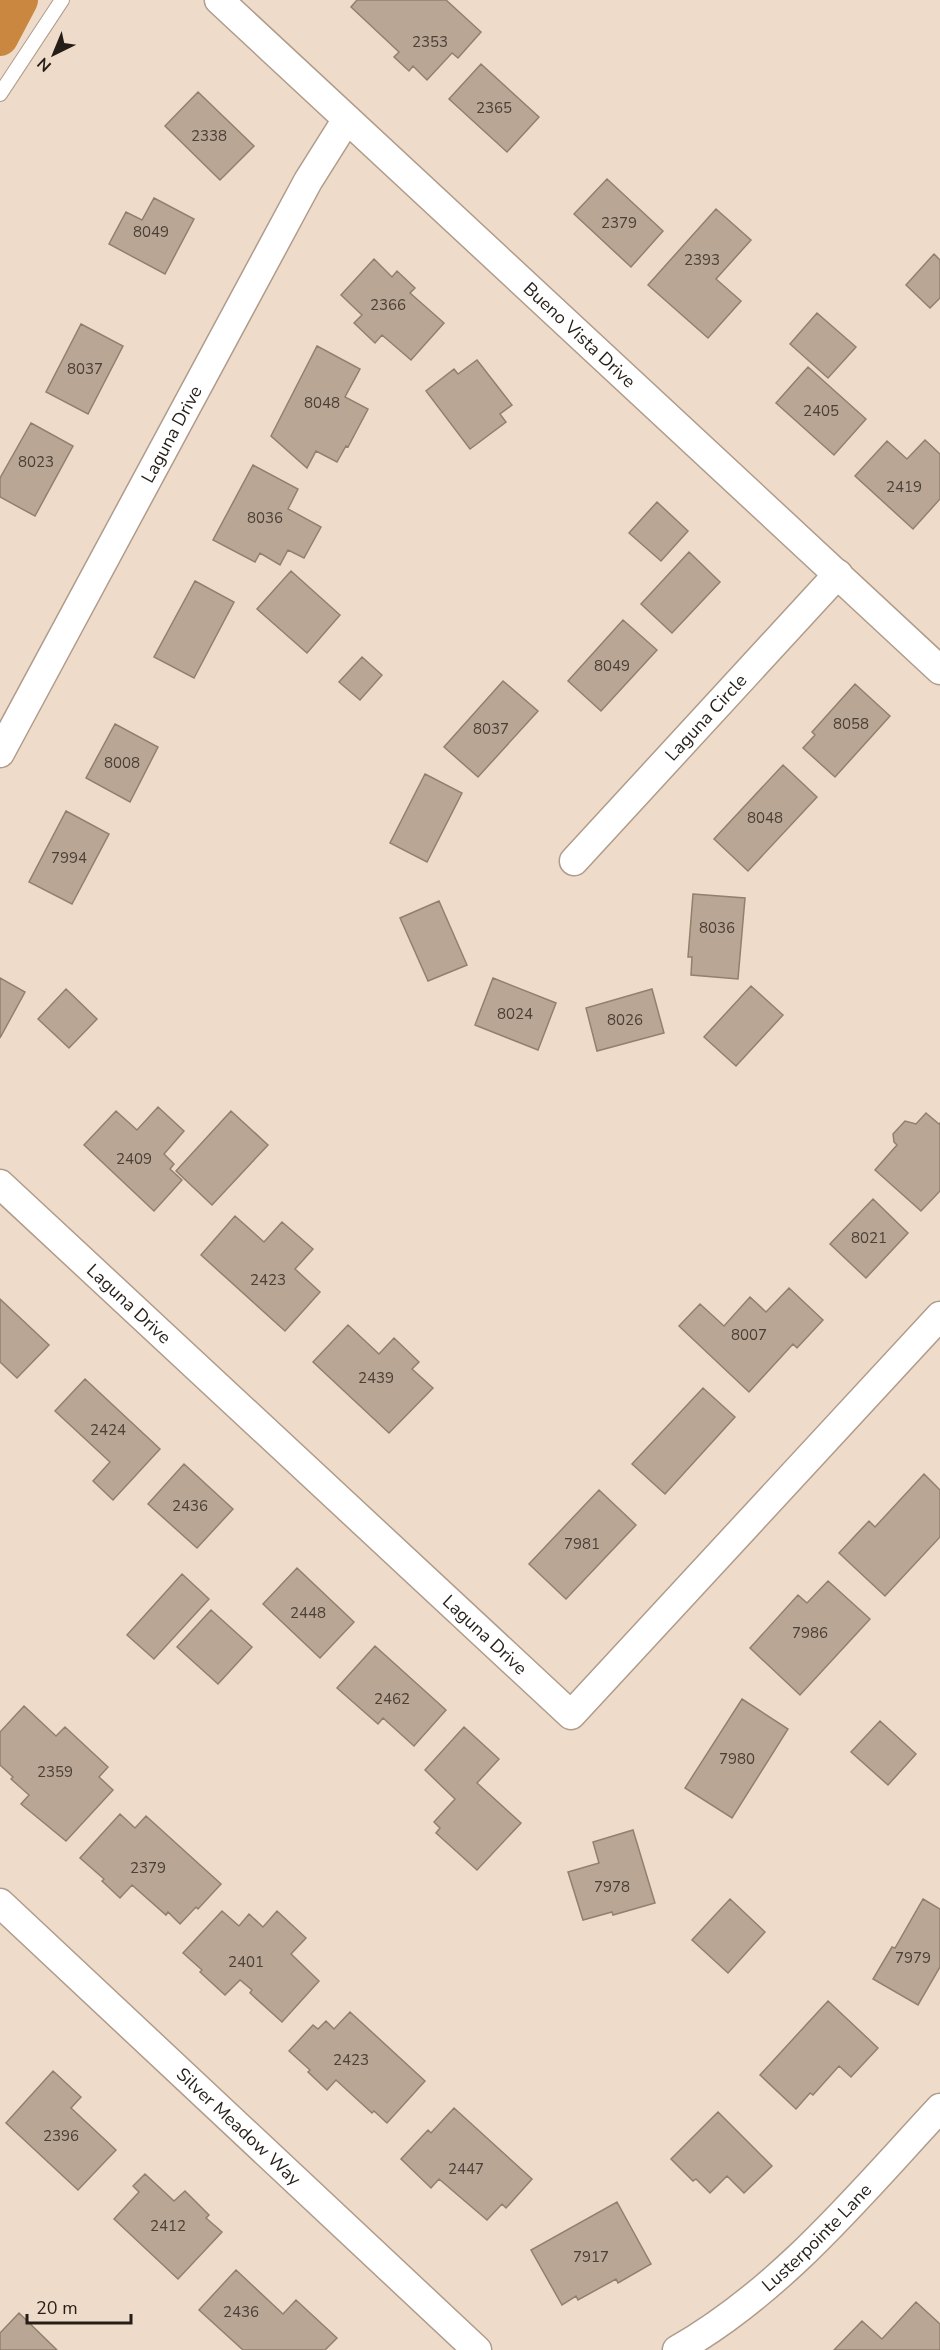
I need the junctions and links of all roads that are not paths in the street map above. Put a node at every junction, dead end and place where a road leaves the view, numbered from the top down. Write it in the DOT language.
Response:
graph roads {
  1 [pos="62,0"];
  2 [pos="219,0"];
  3 [pos="0,94"];
  4 [pos="347,119"];
  5 [pos="838,574"];
  6 [pos="940,670"];
  7 [pos="0,753"];
  8 [pos="574,861"];
  9 [pos="0,1184"];
  10 [pos="940,1316"];
  11 [pos="0,1903"];
  12 [pos="940,2108"];
  13 [pos="477,2350"];
  14 [pos="677,2350"];
  1 -- 3 [label="lane"];
  2 -- 4 [label="street, Bueno Vista Drive"];
  4 -- 5 [label="street, Bueno Vista Drive"];
  4 -- 7 [label="street, Laguna Drive"];
  5 -- 6 [label="street, Bueno Vista Drive"];
  5 -- 8 [label="street, Laguna Circle"];
  9 -- 10 [label="street, Laguna Drive"];
  11 -- 13 [label="street, Silver Meadow Way"];
  12 -- 14 [label="street, Lusterpointe Lane"];
}
